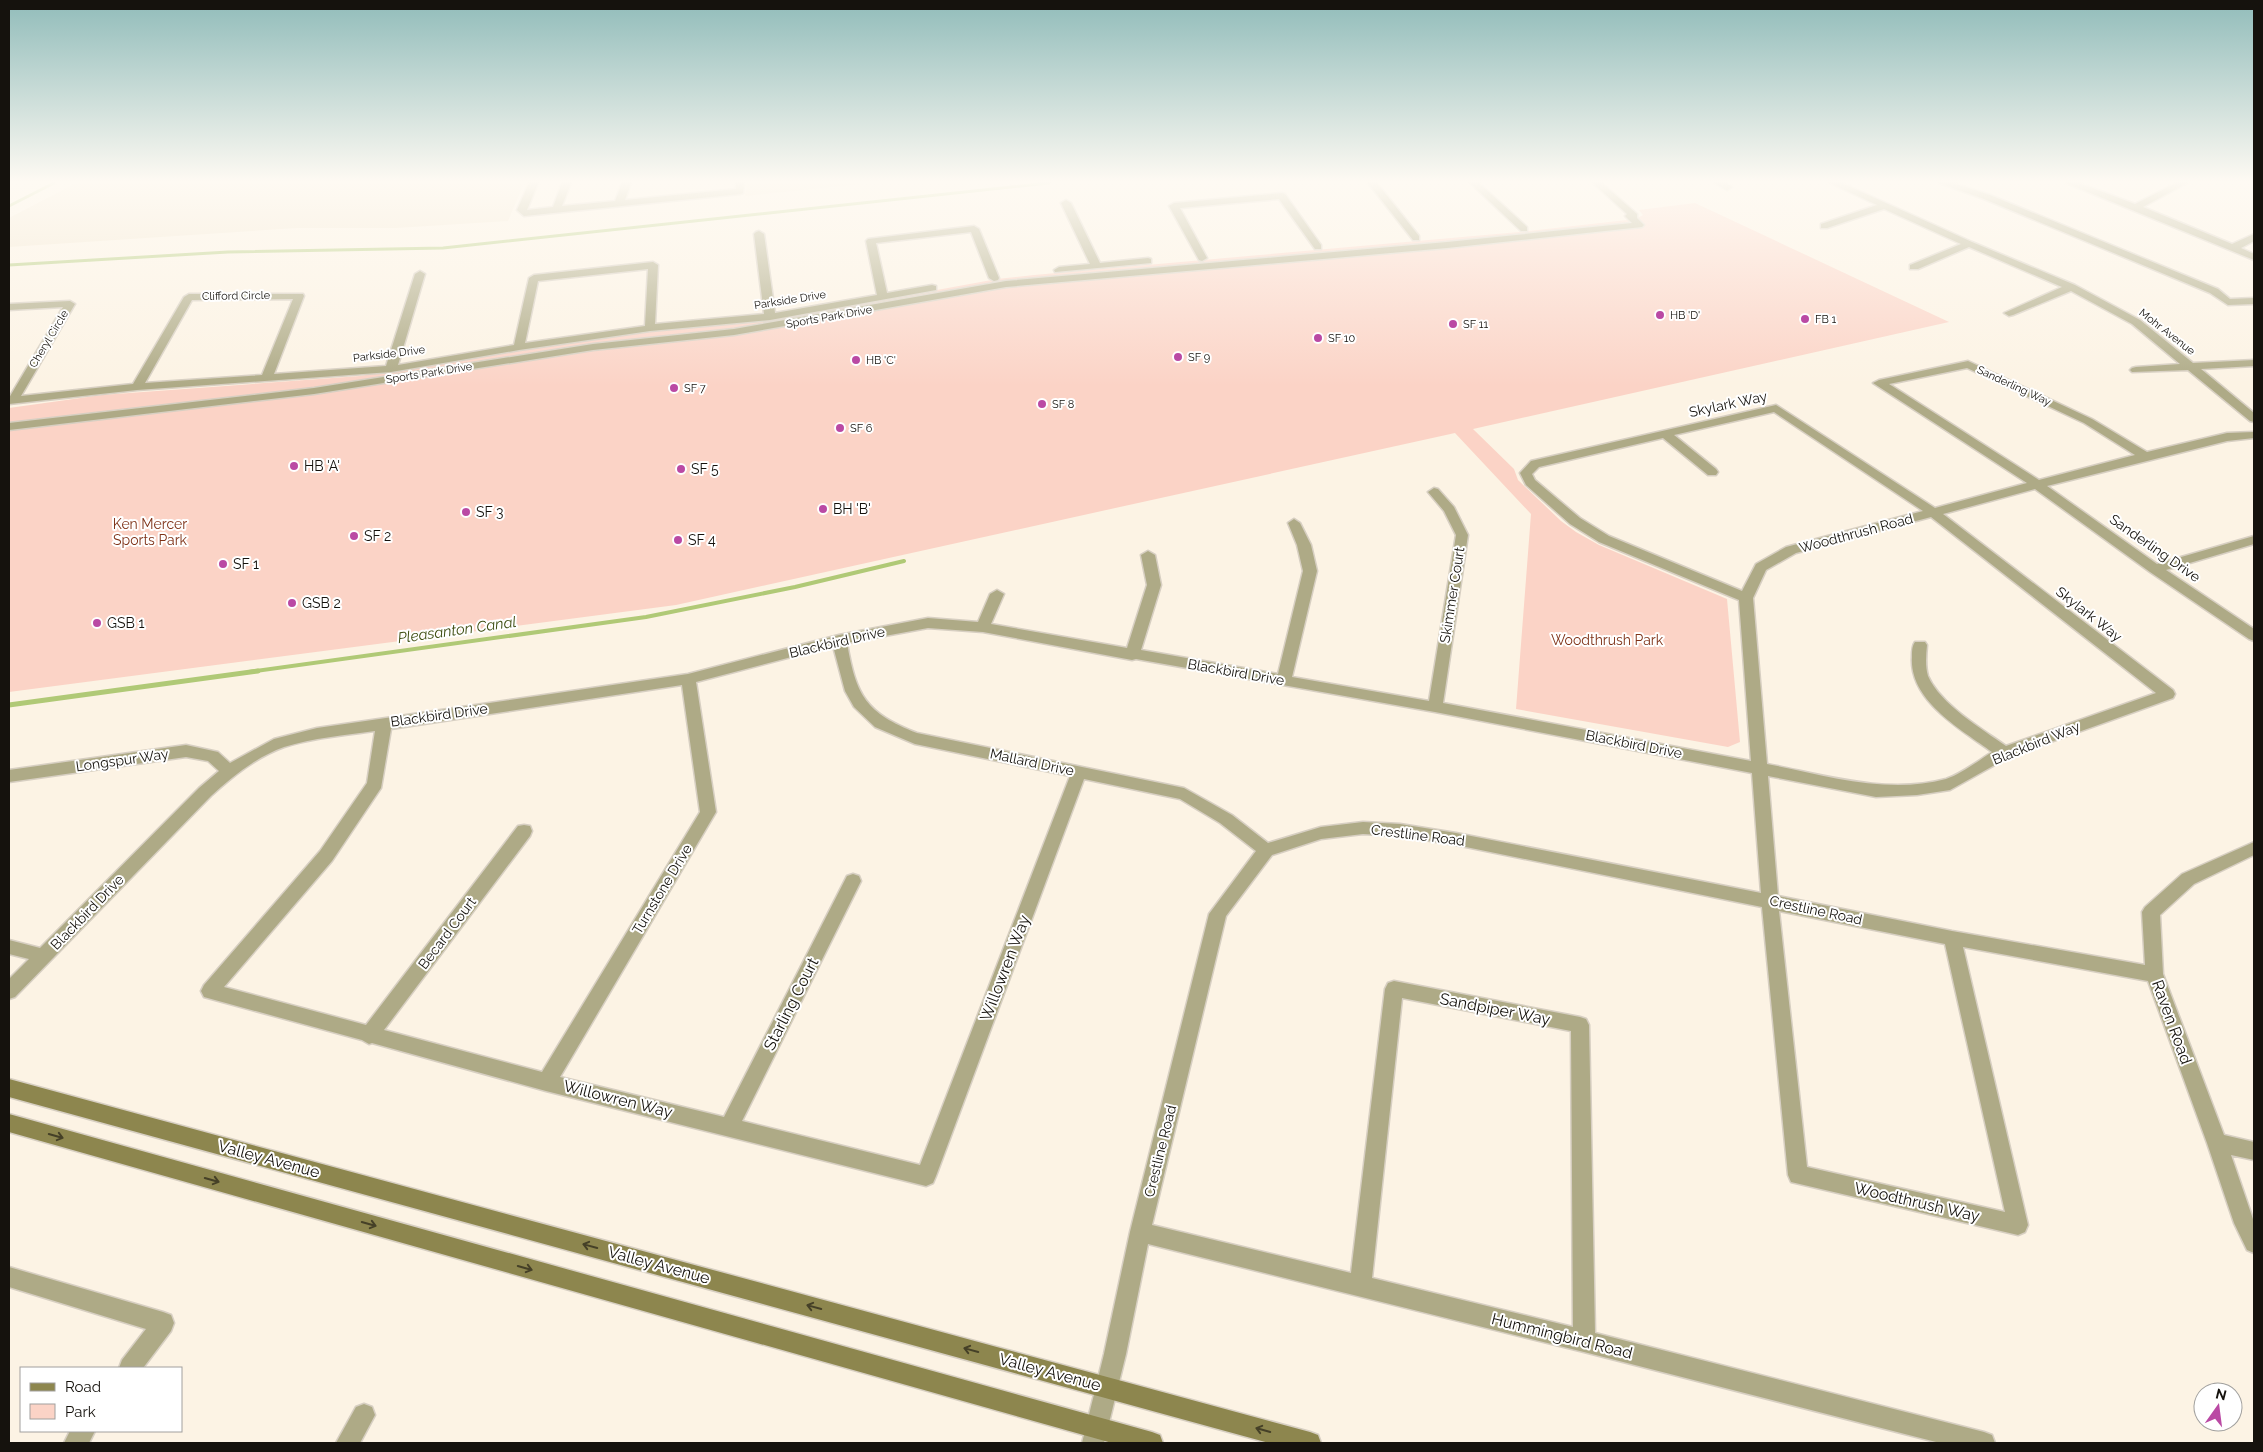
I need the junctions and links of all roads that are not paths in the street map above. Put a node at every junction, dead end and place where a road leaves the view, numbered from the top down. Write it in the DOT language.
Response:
graph roads {
  1 [pos="761,251"];
  2 [pos="873,251"];
  3 [pos="983,251"];
  4 [pos="1089,251"];
  5 [pos="1198,251"];
  6 [pos="1278,251"];
  7 [pos="1383,251"];
  8 [pos="1952,251"];
  9 [pos="1984,251"];
  10 [pos="2117,251"];
  11 [pos="2239,251"];
  12 [pos="2254,257"];
  13 [pos="1202,258"];
  14 [pos="1096,265"];
  15 [pos="1914,267"];
  16 [pos="420,274"];
  17 [pos="994,278"];
  18 [pos="2071,287"];
  19 [pos="882,296"];
  20 [pos="2254,300"];
  21 [pos="9,307"];
  22 [pos="2009,313"];
  23 [pos="770,317"];
  24 [pos="650,328"];
  25 [pos="519,347"];
  26 [pos="2254,363"];
  27 [pos="2191,367"];
  28 [pos="390,369"];
  29 [pos="2136,370"];
  30 [pos="267,377"];
  31 [pos="137,387"];
  32 [pos="11,401"];
  33 [pos="2254,419"];
  34 [pos="9,427"];
  35 [pos="1664,434"];
  36 [pos="2254,435"];
  37 [pos="2145,456"];
  38 [pos="1712,472"];
  39 [pos="2038,485"];
  40 [pos="1434,492"];
  41 [pos="1933,512"];
  42 [pos="1294,523"];
  43 [pos="2254,540"];
  44 [pos="1148,555"];
  45 [pos="2155,569"];
  46 [pos="997,594"];
  47 [pos="1746,598"];
  48 [pos="984,627"];
  49 [pos="2254,636"];
  50 [pos="839,640"];
  51 [pos="1920,645"];
  52 [pos="1132,655"];
  53 [pos="688,678"];
  54 [pos="1284,680"];
  55 [pos="2168,694"];
  56 [pos="1436,707"];
  57 [pos="384,723"];
  58 [pos="2004,753"];
  59 [pos="1758,768"];
  60 [pos="229,772"];
  61 [pos="1079,772"];
  62 [pos="9,776"];
  63 [pos="524,831"];
  64 [pos="2254,848"];
  65 [pos="1266,850"];
  66 [pos="853,881"];
  67 [pos="1770,900"];
  68 [pos="1952,938"];
  69 [pos="9,947"];
  70 [pos="44,956"];
  71 [pos="2154,974"];
  72 [pos="9,991"];
  73 [pos="369,1036"];
  74 [pos="546,1082"];
  75 [pos="9,1088"];
  76 [pos="9,1123"];
  77 [pos="729,1126"];
  78 [pos="2217,1143"];
  79 [pos="2254,1151"];
  80 [pos="1140,1232"];
  81 [pos="2254,1243"];
  82 [pos="9,1277"];
  83 [pos="1360,1287"];
  84 [pos="1584,1341"];
  85 [pos="131,1367"];
  86 [pos="1107,1387"];
  87 [pos="364,1415"];
  88 [pos="83,1432"];
  89 [pos="1095,1436"];
  90 [pos="75,1443"];
  91 [pos="347,1443"];
  92 [pos="1152,1443"];
  93 [pos="1310,1443"];
  94 [pos="1984,1443"];
  1 -- 23 [label="street"];
  2 -- 19 [label="street"];
  3 -- 17 [label="street"];
  4 -- 14 [label="street"];
  5 -- 13 [label="street"];
  6 -- 13 [label="street, Parkside Drive"];
  7 -- 34 [label="street, Sports Park Drive"];
  8 -- 15 [label="street"];
  9 -- 18 [label="street, Mohr Avenue"];
  10 -- 20 [label="street"];
  11 -- 12 [label="street"];
  13 -- 14 [label="street, Parkside Drive"];
  14 -- 17 [label="street, Parkside Drive"];
  16 -- 28 [label="street"];
  17 -- 19 [label="street, Parkside Drive"];
  18 -- 22 [label="street"];
  18 -- 27 [label="street, Mohr Avenue"];
  19 -- 23 [label="street, Parkside Drive"];
  21 -- 32 [label="street, Cheryl Circle"];
  23 -- 24 [label="street, Parkside Drive"];
  24 -- 25 [label="street, Parkside Drive"];
  24 -- 25 [label="street"];
  25 -- 28 [label="street, Parkside Drive"];
  26 -- 27 [label="street"];
  27 -- 29 [label="street"];
  27 -- 33 [label="street, Mohr Avenue"];
  28 -- 30 [label="street, Parkside Drive"];
  30 -- 31 [label="street, Parkside Drive"];
  30 -- 31 [label="street, Clifford Circle"];
  31 -- 32 [label="street, Parkside Drive"];
  35 -- 38 [label="street"];
  35 -- 41 [label="street, Skylark Way"];
  35 -- 47 [label="street, Skylark Way"];
  36 -- 37 [label="street, Woodthrush Road"];
  37 -- 39 [label="street, Woodthrush Road"];
  37 -- 39 [label="street, Sanderling Way"];
  39 -- 41 [label="street, Woodthrush Road"];
  39 -- 45 [label="street, Sanderling Drive"];
  40 -- 56 [label="street, Skimmer Court"];
  41 -- 47 [label="street, Woodthrush Road"];
  41 -- 55 [label="street, Skylark Way"];
  42 -- 54 [label="street"];
  43 -- 45 [label="street"];
  44 -- 52 [label="street"];
  45 -- 49 [label="street, Sanderling Drive"];
  46 -- 48 [label="street"];
  47 -- 59 [label="street, Woodthrush Road"];
  48 -- 50 [label="street, Blackbird Drive"];
  48 -- 52 [label="street, Blackbird Drive"];
  50 -- 53 [label="street, Blackbird Drive"];
  50 -- 61 [label="street, Mallard Drive"];
  51 -- 58 [label="street"];
  52 -- 54 [label="street, Blackbird Drive"];
  53 -- 57 [label="street, Blackbird Drive"];
  53 -- 74 [label="street, Turnstone Drive"];
  54 -- 56 [label="street, Blackbird Drive"];
  55 -- 58 [label="street, Blackbird Way"];
  56 -- 59 [label="street, Blackbird Drive"];
  57 -- 60 [label="street, Blackbird Drive"];
  57 -- 73 [label="street, Willowren Way"];
  58 -- 59 [label="street, Blackbird Way"];
  59 -- 67 [label="street, Woodthrush Road"];
  60 -- 62 [label="street, Longspur Way"];
  60 -- 70 [label="street, Blackbird Drive"];
  61 -- 65 [label="street, Mallard Drive"];
  61 -- 77 [label="street, Willowren Way"];
  63 -- 73 [label="street, Becard Court"];
  64 -- 71 [label="street, Raven Road"];
  65 -- 67 [label="street, Crestline Road"];
  65 -- 80 [label="street, Crestline Road"];
  66 -- 77 [label="street, Starling Court"];
  67 -- 68 [label="street, Crestline Road"];
  67 -- 68 [label="street, Woodthrush Way"];
  68 -- 71 [label="street, Crestline Road"];
  69 -- 70 [label="street"];
  70 -- 72 [label="street, Blackbird Drive"];
  71 -- 78 [label="street, Raven Road"];
  73 -- 74 [label="street, Willowren Way"];
  74 -- 77 [label="street, Willowren Way"];
  86 -- 75 [label="main road, Valley Avenue, one-way"];
  76 -- 89 [label="main road, one-way"];
  78 -- 79 [label="street"];
  78 -- 81 [label="street, Raven Road"];
  80 -- 83 [label="street, Hummingbird Road"];
  80 -- 86 [label="street, Crestline Road"];
  82 -- 85 [label="street"];
  83 -- 84 [label="street, Hummingbird Road"];
  83 -- 84 [label="street, Sandpiper Way"];
  84 -- 94 [label="street, Hummingbird Road"];
  86 -- 89 [label="street, Crestline Road"];
  93 -- 86 [label="main road, Valley Avenue, one-way"];
  87 -- 91 [label="street"];
  88 -- 90 [label="street"];
  89 -- 92 [label="main road"];
}
